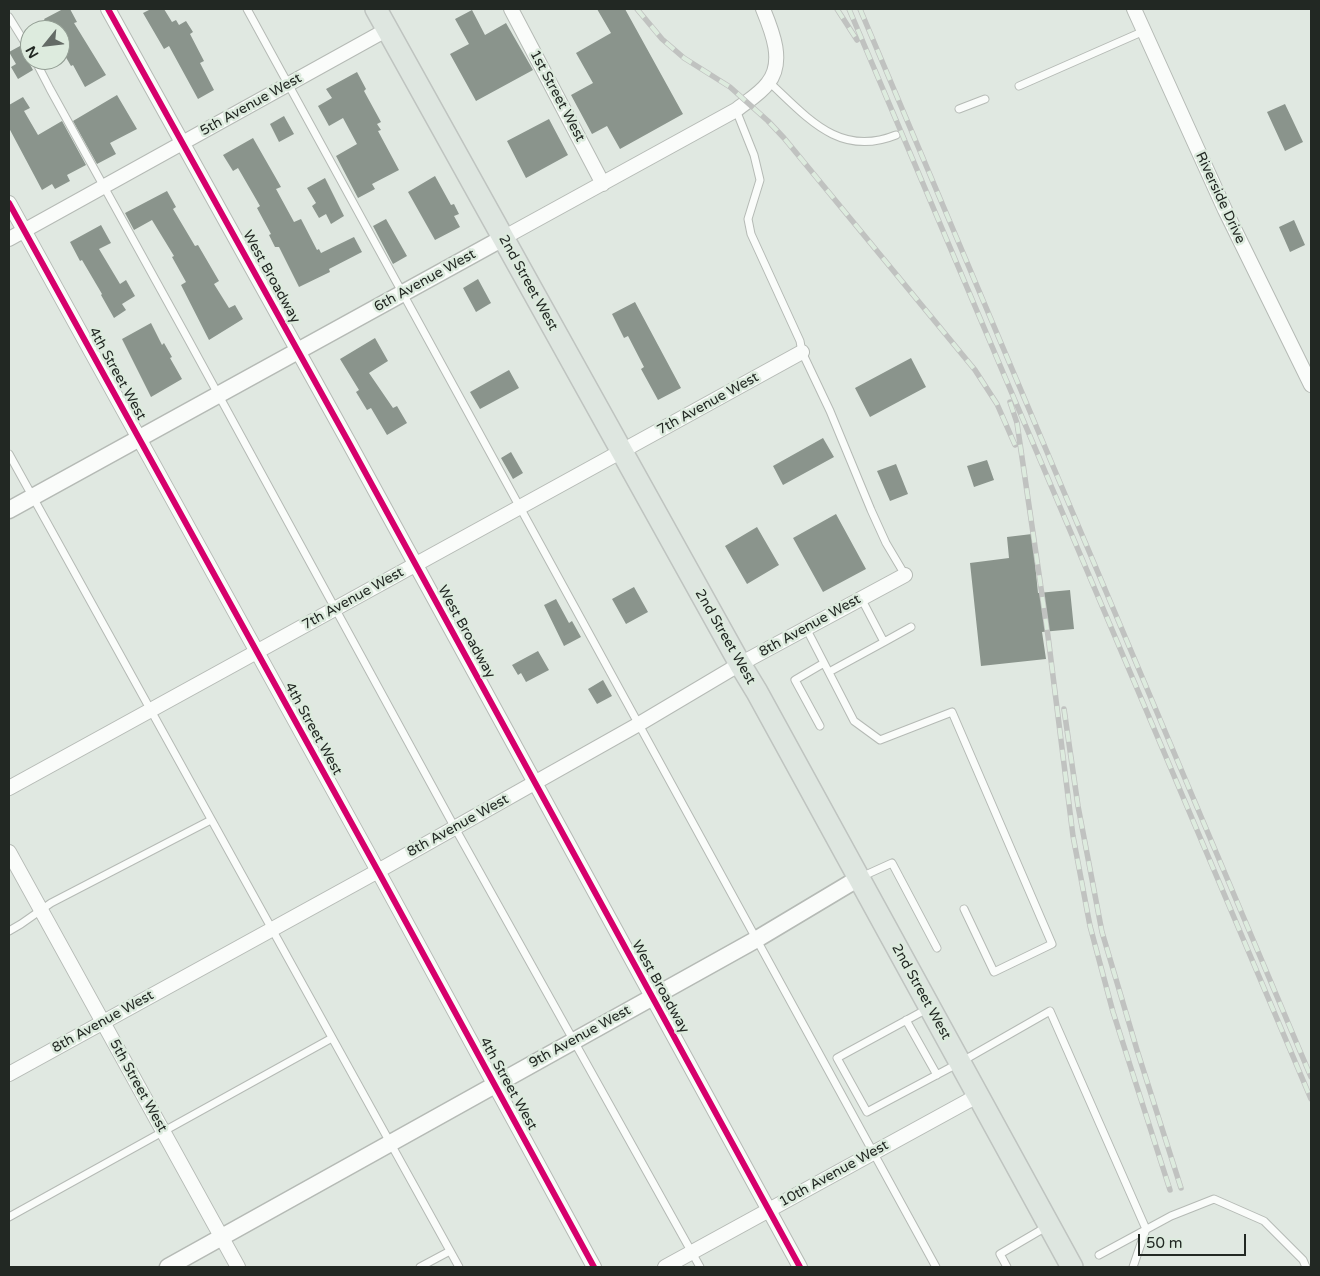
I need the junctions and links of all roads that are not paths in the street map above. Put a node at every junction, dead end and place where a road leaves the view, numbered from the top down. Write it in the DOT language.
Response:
graph roads {
  1 [pos="108,9"];
  2 [pos="247,9"];
  3 [pos="376,9"];
  4 [pos="511,9"];
  5 [pos="763,9"];
  6 [pos="1134,9"];
  7 [pos="9,17"];
  8 [pos="388,29"];
  9 [pos="1144,31"];
  10 [pos="20,35"];
  11 [pos="40,70"];
  12 [pos="769,82"];
  13 [pos="289,84"];
  14 [pos="1019,86"];
  15 [pos="985,99"];
  16 [pos="959,109"];
  17 [pos="736,110"];
  18 [pos="896,135"];
  19 [pos="182,143"];
  20 [pos="603,184"];
  21 [pos="103,187"];
  22 [pos="9,203"];
  23 [pos="24,231"];
  24 [pos="503,238"];
  25 [pos="9,239"];
  26 [pos="403,292"];
  27 [pos="297,350"];
  28 [pos="802,352"];
  29 [pos="1311,385"];
  30 [pos="218,394"];
  31 [pos="138,438"];
  32 [pos="622,451"];
  33 [pos="9,454"];
  34 [pos="32,496"];
  35 [pos="521,507"];
  36 [pos="9,510"];
  37 [pos="415,565"];
  38 [pos="905,575"];
  39 [pos="861,598"];
  40 [pos="335,609"];
  41 [pos="911,627"];
  42 [pos="806,628"];
  43 [pos="884,642"];
  44 [pos="257,652"];
  45 [pos="824,663"];
  46 [pos="740,664"];
  47 [pos="829,672"];
  48 [pos="151,710"];
  49 [pos="640,724"];
  50 [pos="820,726"];
  51 [pos="534,783"];
  52 [pos="9,788"];
  53 [pos="211,820"];
  54 [pos="455,828"];
  55 [pos="9,852"];
  56 [pos="378,872"];
  57 [pos="859,878"];
  58 [pos="964,909"];
  59 [pos="41,910"];
  60 [pos="272,929"];
  61 [pos="9,931"];
  62 [pos="757,939"];
  63 [pos="937,948"];
  64 [pos="651,998"];
  65 [pos="929,1008"];
  66 [pos="906,1020"];
  67 [pos="103,1022"];
  68 [pos="332,1038"];
  69 [pos="574,1040"];
  70 [pos="960,1063"];
  71 [pos="9,1074"];
  72 [pos="937,1075"];
  73 [pos="494,1085"];
  74 [pos="977,1096"];
  75 [pos="164,1131"];
  76 [pos="390,1143"];
  77 [pos="873,1153"];
  78 [pos="768,1210"];
  79 [pos="9,1217"];
  80 [pos="1048,1225"];
  81 [pos="1146,1229"];
  82 [pos="222,1238"];
  83 [pos="450,1251"];
  84 [pos="692,1252"];
  85 [pos="1099,1254"];
  86 [pos="168,1267"];
  87 [pos="238,1267"];
  88 [pos="420,1267"];
  89 [pos="459,1267"];
  90 [pos="594,1267"];
  91 [pos="665,1267"];
  92 [pos="700,1267"];
  93 [pos="800,1267"];
  94 [pos="936,1267"];
  95 [pos="1007,1267"];
  96 [pos="1072,1267"];
  97 [pos="1133,1267"];
  98 [pos="1306,1267"];
  1 -- 19 [label="street, West Broadway"];
  2 -- 13 [label="lane"];
  3 -- 8 [label="main road, 2nd Street West"];
  4 -- 20 [label="street, 1st Street West"];
  5 -- 12 [label="street"];
  6 -- 9 [label="street, Riverside Drive"];
  7 -- 10 [label="lane"];
  8 -- 13 [label="street, 5th Avenue West"];
  8 -- 24 [label="main road, 2nd Street West"];
  9 -- 14 [label="lane"];
  9 -- 29 [label="street, Riverside Drive"];
  11 -- 21 [label="lane"];
  12 -- 17 [label="street, 6th Avenue West"];
  12 -- 18 [label="lane"];
  13 -- 19 [label="street, 5th Avenue West"];
  13 -- 26 [label="lane"];
  15 -- 16 [label="lane"];
  17 -- 20 [label="street, 6th Avenue West"];
  17 -- 28 [label="lane"];
  19 -- 21 [label="street, 5th Avenue West"];
  19 -- 27 [label="street, West Broadway"];
  20 -- 24 [label="street, 6th Avenue West"];
  21 -- 23 [label="street, 5th Avenue West"];
  21 -- 30 [label="lane"];
  22 -- 23 [label="street, 4th Street West"];
  23 -- 25 [label="street, 5th Avenue West"];
  23 -- 31 [label="street, 4th Street West"];
  24 -- 26 [label="street, 6th Avenue West"];
  24 -- 32 [label="main road, 2nd Street West"];
  26 -- 27 [label="street, 6th Avenue West"];
  26 -- 35 [label="lane"];
  27 -- 30 [label="street, 6th Avenue West"];
  27 -- 37 [label="street, West Broadway"];
  28 -- 32 [label="street, 7th Avenue West"];
  28 -- 38 [label="lane"];
  30 -- 31 [label="street, 6th Avenue West"];
  30 -- 40 [label="lane"];
  31 -- 34 [label="street, 6th Avenue West"];
  31 -- 44 [label="street, 4th Street West"];
  32 -- 35 [label="street, 7th Avenue West"];
  32 -- 46 [label="main road, 2nd Street West"];
  33 -- 34 [label="lane"];
  34 -- 36 [label="street, 6th Avenue West"];
  34 -- 48 [label="lane"];
  35 -- 37 [label="street, 7th Avenue West"];
  35 -- 49 [label="lane"];
  37 -- 40 [label="street, 7th Avenue West"];
  37 -- 51 [label="street, West Broadway"];
  38 -- 39 [label="street, 8th Avenue West"];
  39 -- 42 [label="street, 8th Avenue West"];
  39 -- 43 [label="lane"];
  40 -- 44 [label="street, 7th Avenue West"];
  40 -- 54 [label="lane"];
  41 -- 43 [label="lane"];
  42 -- 45 [label="lane"];
  42 -- 46 [label="street, 8th Avenue West"];
  43 -- 47 [label="lane"];
  44 -- 48 [label="street, 7th Avenue West"];
  44 -- 56 [label="street, 4th Street West"];
  45 -- 47 [label="lane"];
  45 -- 50 [label="lane"];
  46 -- 49 [label="street, 8th Avenue West"];
  46 -- 57 [label="main road, 2nd Street West"];
  47 -- 58 [label="lane"];
  48 -- 52 [label="street, 7th Avenue West"];
  48 -- 53 [label="lane"];
  49 -- 51 [label="street, 8th Avenue West"];
  49 -- 62 [label="lane"];
  51 -- 54 [label="street, 8th Avenue West"];
  51 -- 64 [label="street, West Broadway"];
  53 -- 59 [label="lane"];
  53 -- 60 [label="lane"];
  54 -- 56 [label="street, 8th Avenue West"];
  54 -- 69 [label="lane"];
  55 -- 59 [label="street, 5th Street West"];
  56 -- 60 [label="street, 8th Avenue West"];
  56 -- 73 [label="street, 4th Street West"];
  57 -- 62 [label="street, 9th Avenue West"];
  57 -- 63 [label="lane"];
  57 -- 65 [label="main road, 2nd Street West"];
  59 -- 61 [label="lane"];
  59 -- 67 [label="street, 5th Street West"];
  60 -- 67 [label="street, 8th Avenue West"];
  60 -- 68 [label="lane"];
  62 -- 64 [label="street, 9th Avenue West"];
  62 -- 77 [label="lane"];
  64 -- 69 [label="street, 9th Avenue West"];
  64 -- 78 [label="street, West Broadway"];
  65 -- 66 [label="lane"];
  65 -- 70 [label="main road, 2nd Street West"];
  66 -- 72 [label="lane"];
  66 -- 72 [label="lane"];
  67 -- 71 [label="street, 8th Avenue West"];
  67 -- 75 [label="street, 5th Street West"];
  68 -- 75 [label="lane"];
  68 -- 76 [label="lane"];
  69 -- 73 [label="street, 9th Avenue West"];
  69 -- 84 [label="lane"];
  70 -- 72 [label="lane"];
  70 -- 74 [label="main road, 2nd Street West"];
  70 -- 81 [label="lane"];
  73 -- 76 [label="street, 9th Avenue West"];
  73 -- 90 [label="street, 4th Street West"];
  74 -- 77 [label="street, 10th Avenue West"];
  74 -- 80 [label="main road, 2nd Street West"];
  75 -- 79 [label="lane"];
  75 -- 82 [label="street, 5th Street West"];
  76 -- 82 [label="street, 9th Avenue West"];
  76 -- 83 [label="lane"];
  77 -- 78 [label="street, 10th Avenue West"];
  77 -- 94 [label="lane"];
  78 -- 84 [label="street, 10th Avenue West"];
  78 -- 93 [label="street, West Broadway"];
  80 -- 95 [label="lane"];
  80 -- 96 [label="main road, 2nd Street West"];
  81 -- 85 [label="lane"];
  81 -- 97 [label="lane"];
  81 -- 98 [label="lane"];
  82 -- 86 [label="street, 9th Avenue West"];
  82 -- 87 [label="street, 5th Street West"];
  83 -- 88 [label="lane"];
  83 -- 89 [label="lane"];
  84 -- 91 [label="street, 10th Avenue West"];
  84 -- 92 [label="lane"];
}
